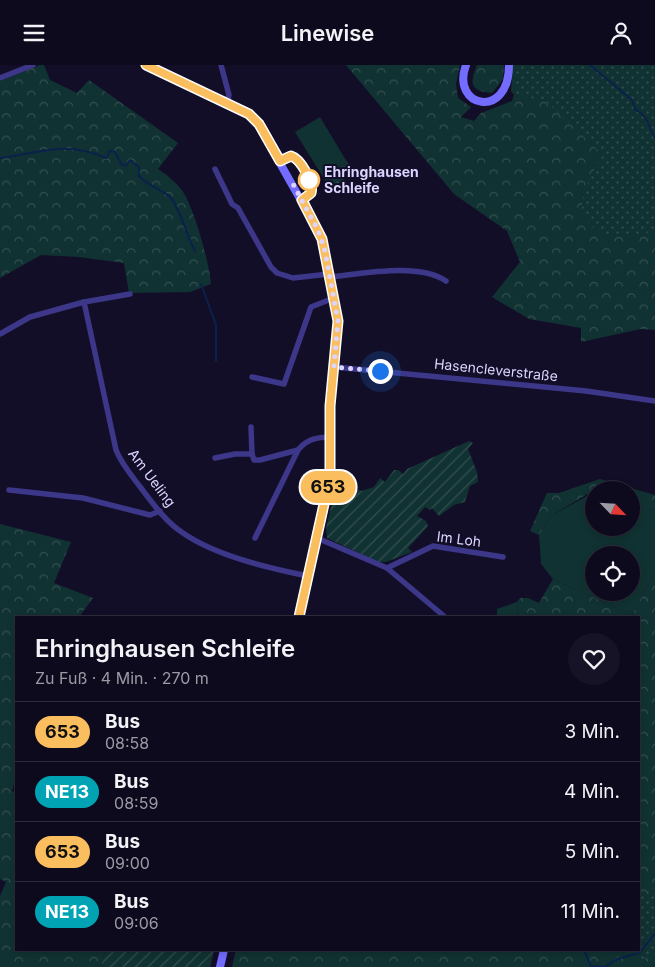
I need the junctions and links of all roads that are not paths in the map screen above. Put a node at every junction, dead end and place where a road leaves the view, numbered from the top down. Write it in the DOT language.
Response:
graph roads {
  1 [pos="34,65"];
  2 [pos="146,65"];
  3 [pos="221,65"];
  4 [pos="466,65"];
  5 [pos="509,65"];
  6 [pos="0,79"];
  7 [pos="227,103"];
  8 [pos="215,169"];
  9 [pos="329,275"];
  10 [pos="446,281"];
  11 [pos="130,294"];
  12 [pos="334,298"];
  13 [pos="84,302"];
  14 [pos="0,334"];
  15 [pos="334,367"];
  16 [pos="252,377"];
  17 [pos="655,401"];
  18 [pos="251,427"];
  19 [pos="331,437"];
  20 [pos="298,451"];
  21 [pos="252,454"];
  22 [pos="215,458"];
  23 [pos="9,490"];
  24 [pos="160,511"];
  25 [pos="317,538"];
  26 [pos="255,539"];
  27 [pos="503,557"];
  28 [pos="386,568"];
  29 [pos="308,576"];
  30 [pos="299,616"];
  31 [pos="444,616"];
  32 [pos="224,951"];
  33 [pos="220,967"];
  1 -- 6 [label="street"];
  2 -- 7 [label="main road"];
  3 -- 7 [label="street"];
  4 -- 5 [label="main road"];
  7 -- 9 [label="main road"];
  8 -- 9 [label="street"];
  9 -- 10 [label="street"];
  9 -- 12 [label="main road"];
  11 -- 13 [label="street"];
  12 -- 15 [label="main road"];
  12 -- 16 [label="street"];
  13 -- 14 [label="street"];
  13 -- 24 [label="street, Am Ueling"];
  15 -- 17 [label="street, Hasencleverstraße"];
  15 -- 19 [label="main road"];
  18 -- 21 [label="street"];
  19 -- 20 [label="street"];
  19 -- 25 [label="main road"];
  20 -- 21 [label="street"];
  20 -- 26 [label="street"];
  21 -- 22 [label="street"];
  23 -- 24 [label="street"];
  24 -- 29 [label="street, Am Ueling"];
  25 -- 28 [label="street"];
  25 -- 29 [label="main road"];
  27 -- 28 [label="street, Im Loh"];
  28 -- 31 [label="street"];
  29 -- 30 [label="main road"];
  32 -- 33 [label="main road"];
}
